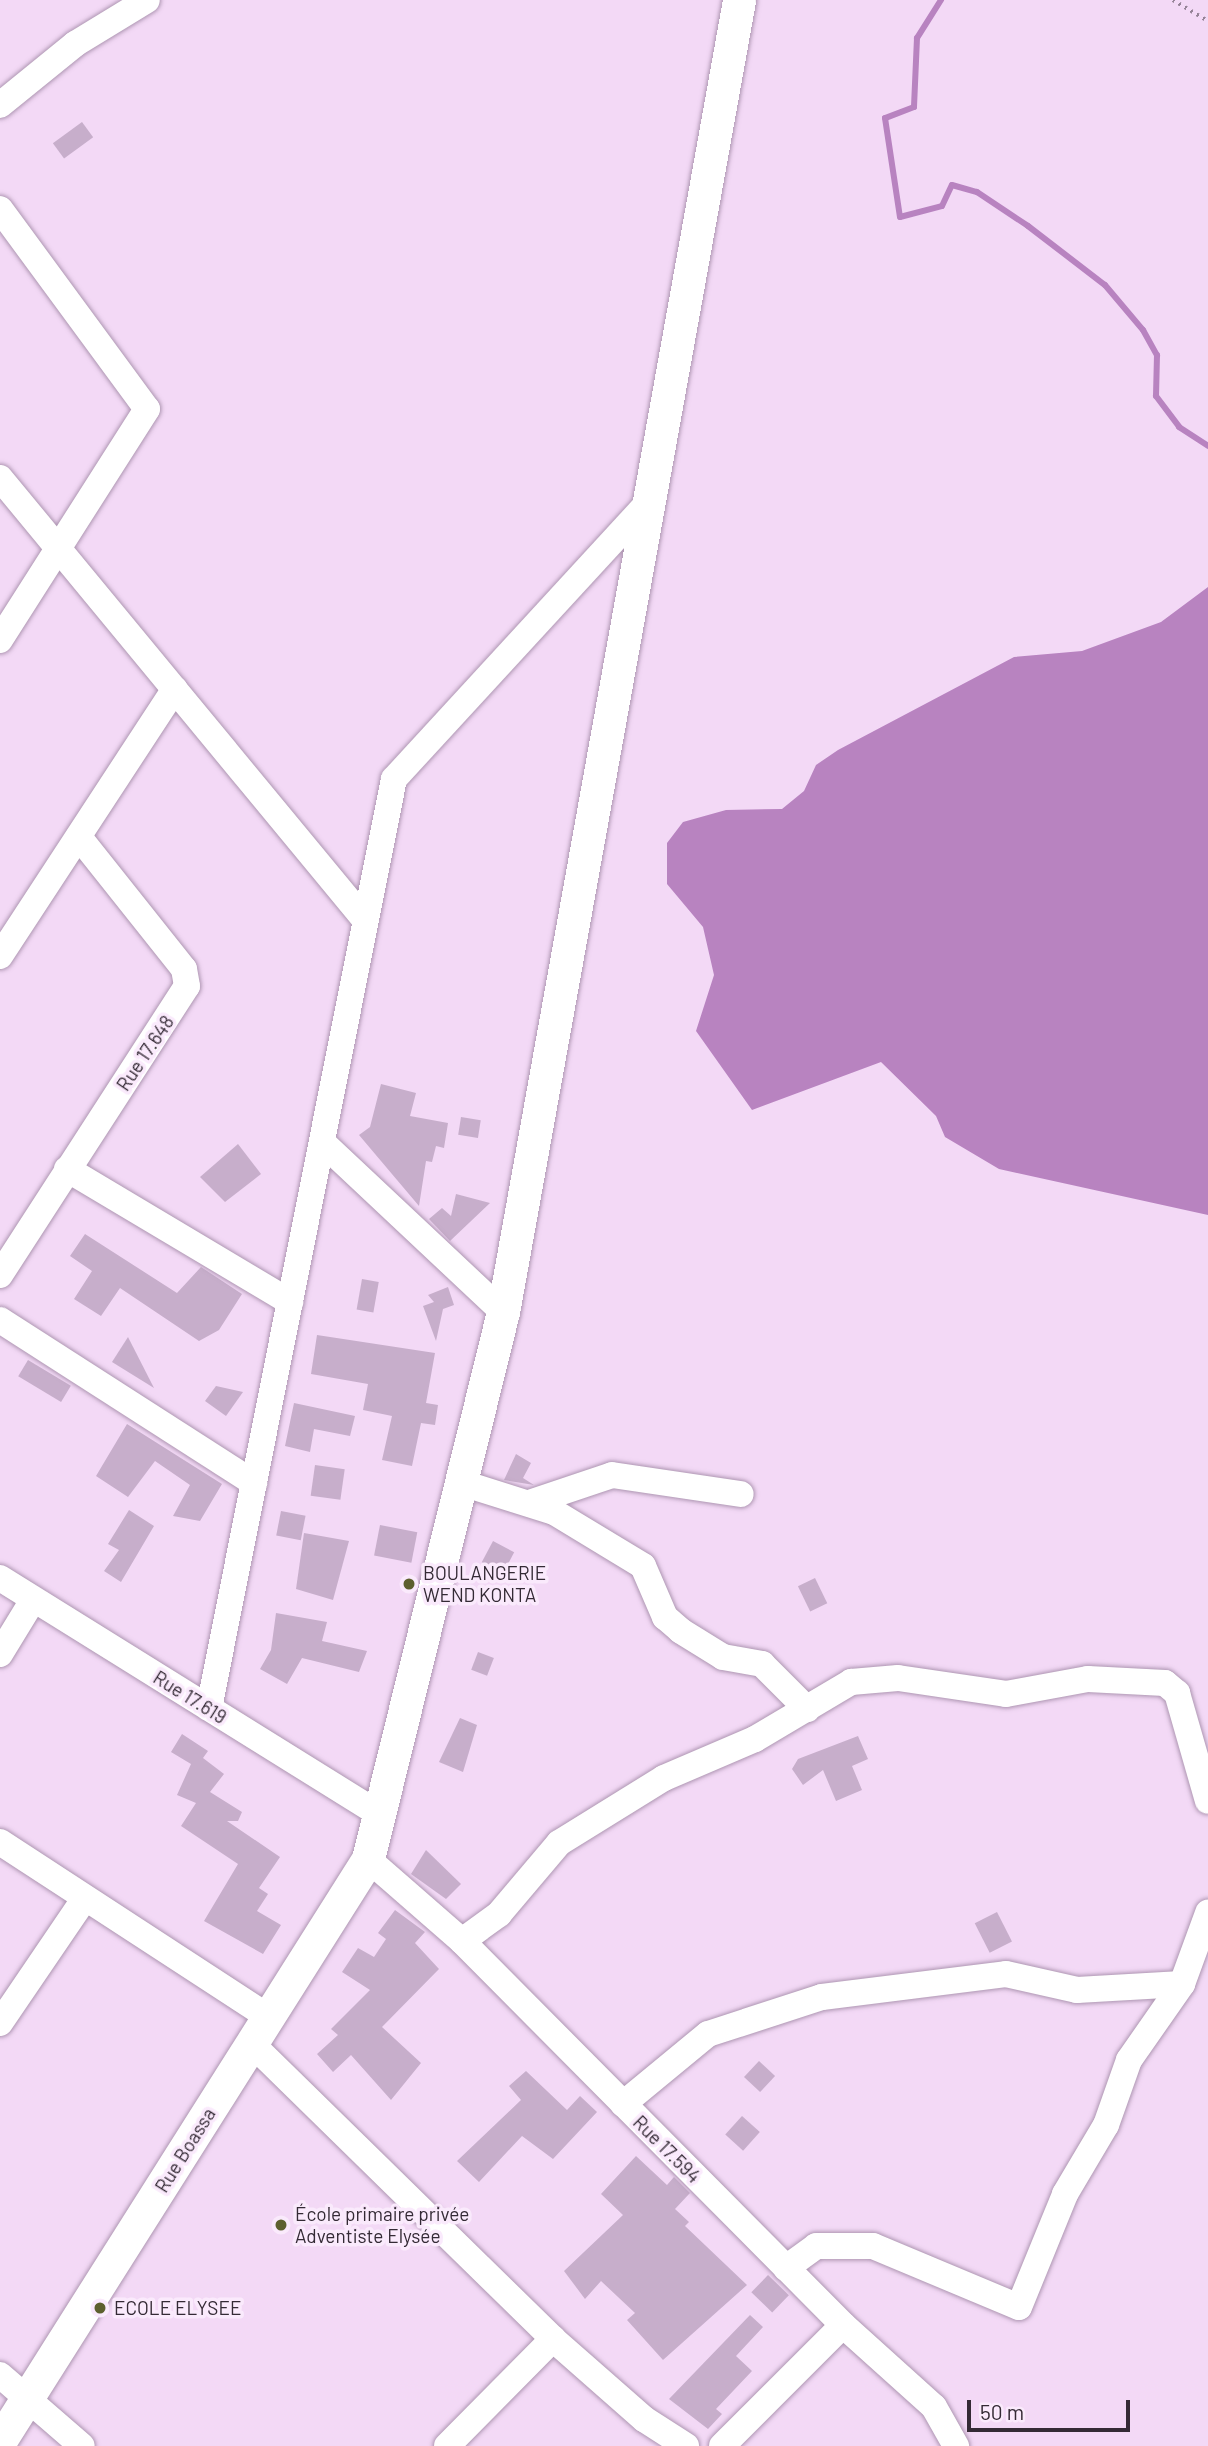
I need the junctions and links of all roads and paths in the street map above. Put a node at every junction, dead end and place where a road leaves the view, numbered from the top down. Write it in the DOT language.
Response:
graph roads {
  1 [pos="147,0"];
  2 [pos="739,0"];
  3 [pos="1172,0"];
  4 [pos="1208,21"];
  5 [pos="0,104"];
  6 [pos="0,209"];
  7 [pos="0,478"];
  8 [pos="647,504"];
  9 [pos="60,551"];
  10 [pos="0,640"];
  11 [pos="175,689"];
  12 [pos="79,837"];
  13 [pos="365,920"];
  14 [pos="0,956"];
  15 [pos="322,1142"];
  16 [pos="67,1169"];
  17 [pos="0,1275"];
  18 [pos="290,1302"];
  19 [pos="503,1312"];
  20 [pos="0,1320"];
  21 [pos="459,1482"];
  22 [pos="254,1483"];
  23 [pos="741,1494"];
  24 [pos="531,1502"];
  25 [pos="0,1578"];
  26 [pos="33,1600"];
  27 [pos="0,1654"];
  28 [pos="208,1708"];
  29 [pos="807,1709"];
  30 [pos="1208,1801"];
  31 [pos="381,1815"];
  32 [pos="0,1842"];
  33 [pos="368,1859"];
  34 [pos="85,1898"];
  35 [pos="1208,1913"];
  36 [pos="462,1941"];
  37 [pos="1182,1984"];
  38 [pos="0,2023"];
  39 [pos="261,2031"];
  40 [pos="623,2104"];
  41 [pos="786,2268"];
  42 [pos="843,2325"];
  43 [pos="553,2339"];
  44 [pos="0,2375"];
  45 [pos="30,2395"];
  46 [pos="644,2419"];
  47 [pos="0,2441"];
  48 [pos="82,2446"];
  49 [pos="447,2446"];
  50 [pos="659,2446"];
  51 [pos="686,2446"];
  52 [pos="722,2446"];
  53 [pos="956,2446"];
  1 -- 5 [label="street"];
  2 -- 8 [label="street, Rue Boassa"];
  3 -- 4 [label="path"];
  6 -- 9 [label="street"];
  7 -- 9 [label="street"];
  8 -- 13 [label="street"];
  8 -- 19 [label="street, Rue Boassa"];
  9 -- 10 [label="street"];
  9 -- 11 [label="street"];
  11 -- 12 [label="street"];
  11 -- 13 [label="street"];
  12 -- 14 [label="street"];
  12 -- 16 [label="street, Rue 17.648"];
  13 -- 15 [label="street"];
  15 -- 18 [label="street"];
  15 -- 19 [label="street"];
  16 -- 17 [label="street, Rue 17.648"];
  16 -- 18 [label="street"];
  18 -- 22 [label="street"];
  19 -- 21 [label="street, Rue Boassa"];
  20 -- 22 [label="street"];
  21 -- 24 [label="street"];
  21 -- 31 [label="street, Rue Boassa"];
  22 -- 28 [label="street"];
  23 -- 24 [label="street"];
  24 -- 29 [label="street"];
  25 -- 26 [label="street, Rue 17.619"];
  26 -- 27 [label="street"];
  26 -- 28 [label="street, Rue 17.619"];
  28 -- 31 [label="street, Rue 17.619"];
  29 -- 30 [label="street"];
  29 -- 36 [label="street"];
  31 -- 33 [label="street, Rue Boassa"];
  32 -- 34 [label="street"];
  33 -- 36 [label="street, Rue 17.594"];
  33 -- 39 [label="street, Rue Boassa"];
  34 -- 38 [label="street"];
  34 -- 39 [label="street"];
  35 -- 37 [label="street"];
  36 -- 40 [label="street, Rue 17.594"];
  37 -- 40 [label="street"];
  37 -- 41 [label="street"];
  39 -- 43 [label="street"];
  39 -- 45 [label="street, Rue Boassa"];
  40 -- 41 [label="street, Rue 17.594"];
  41 -- 42 [label="street, Rue 17.594"];
  42 -- 52 [label="street"];
  42 -- 53 [label="street, Rue 17.594"];
  43 -- 46 [label="street"];
  43 -- 49 [label="street"];
  44 -- 45 [label="street"];
  45 -- 47 [label="street, Rue Boassa"];
  45 -- 48 [label="street"];
  46 -- 50 [label="street"];
  46 -- 51 [label="street"];
}
